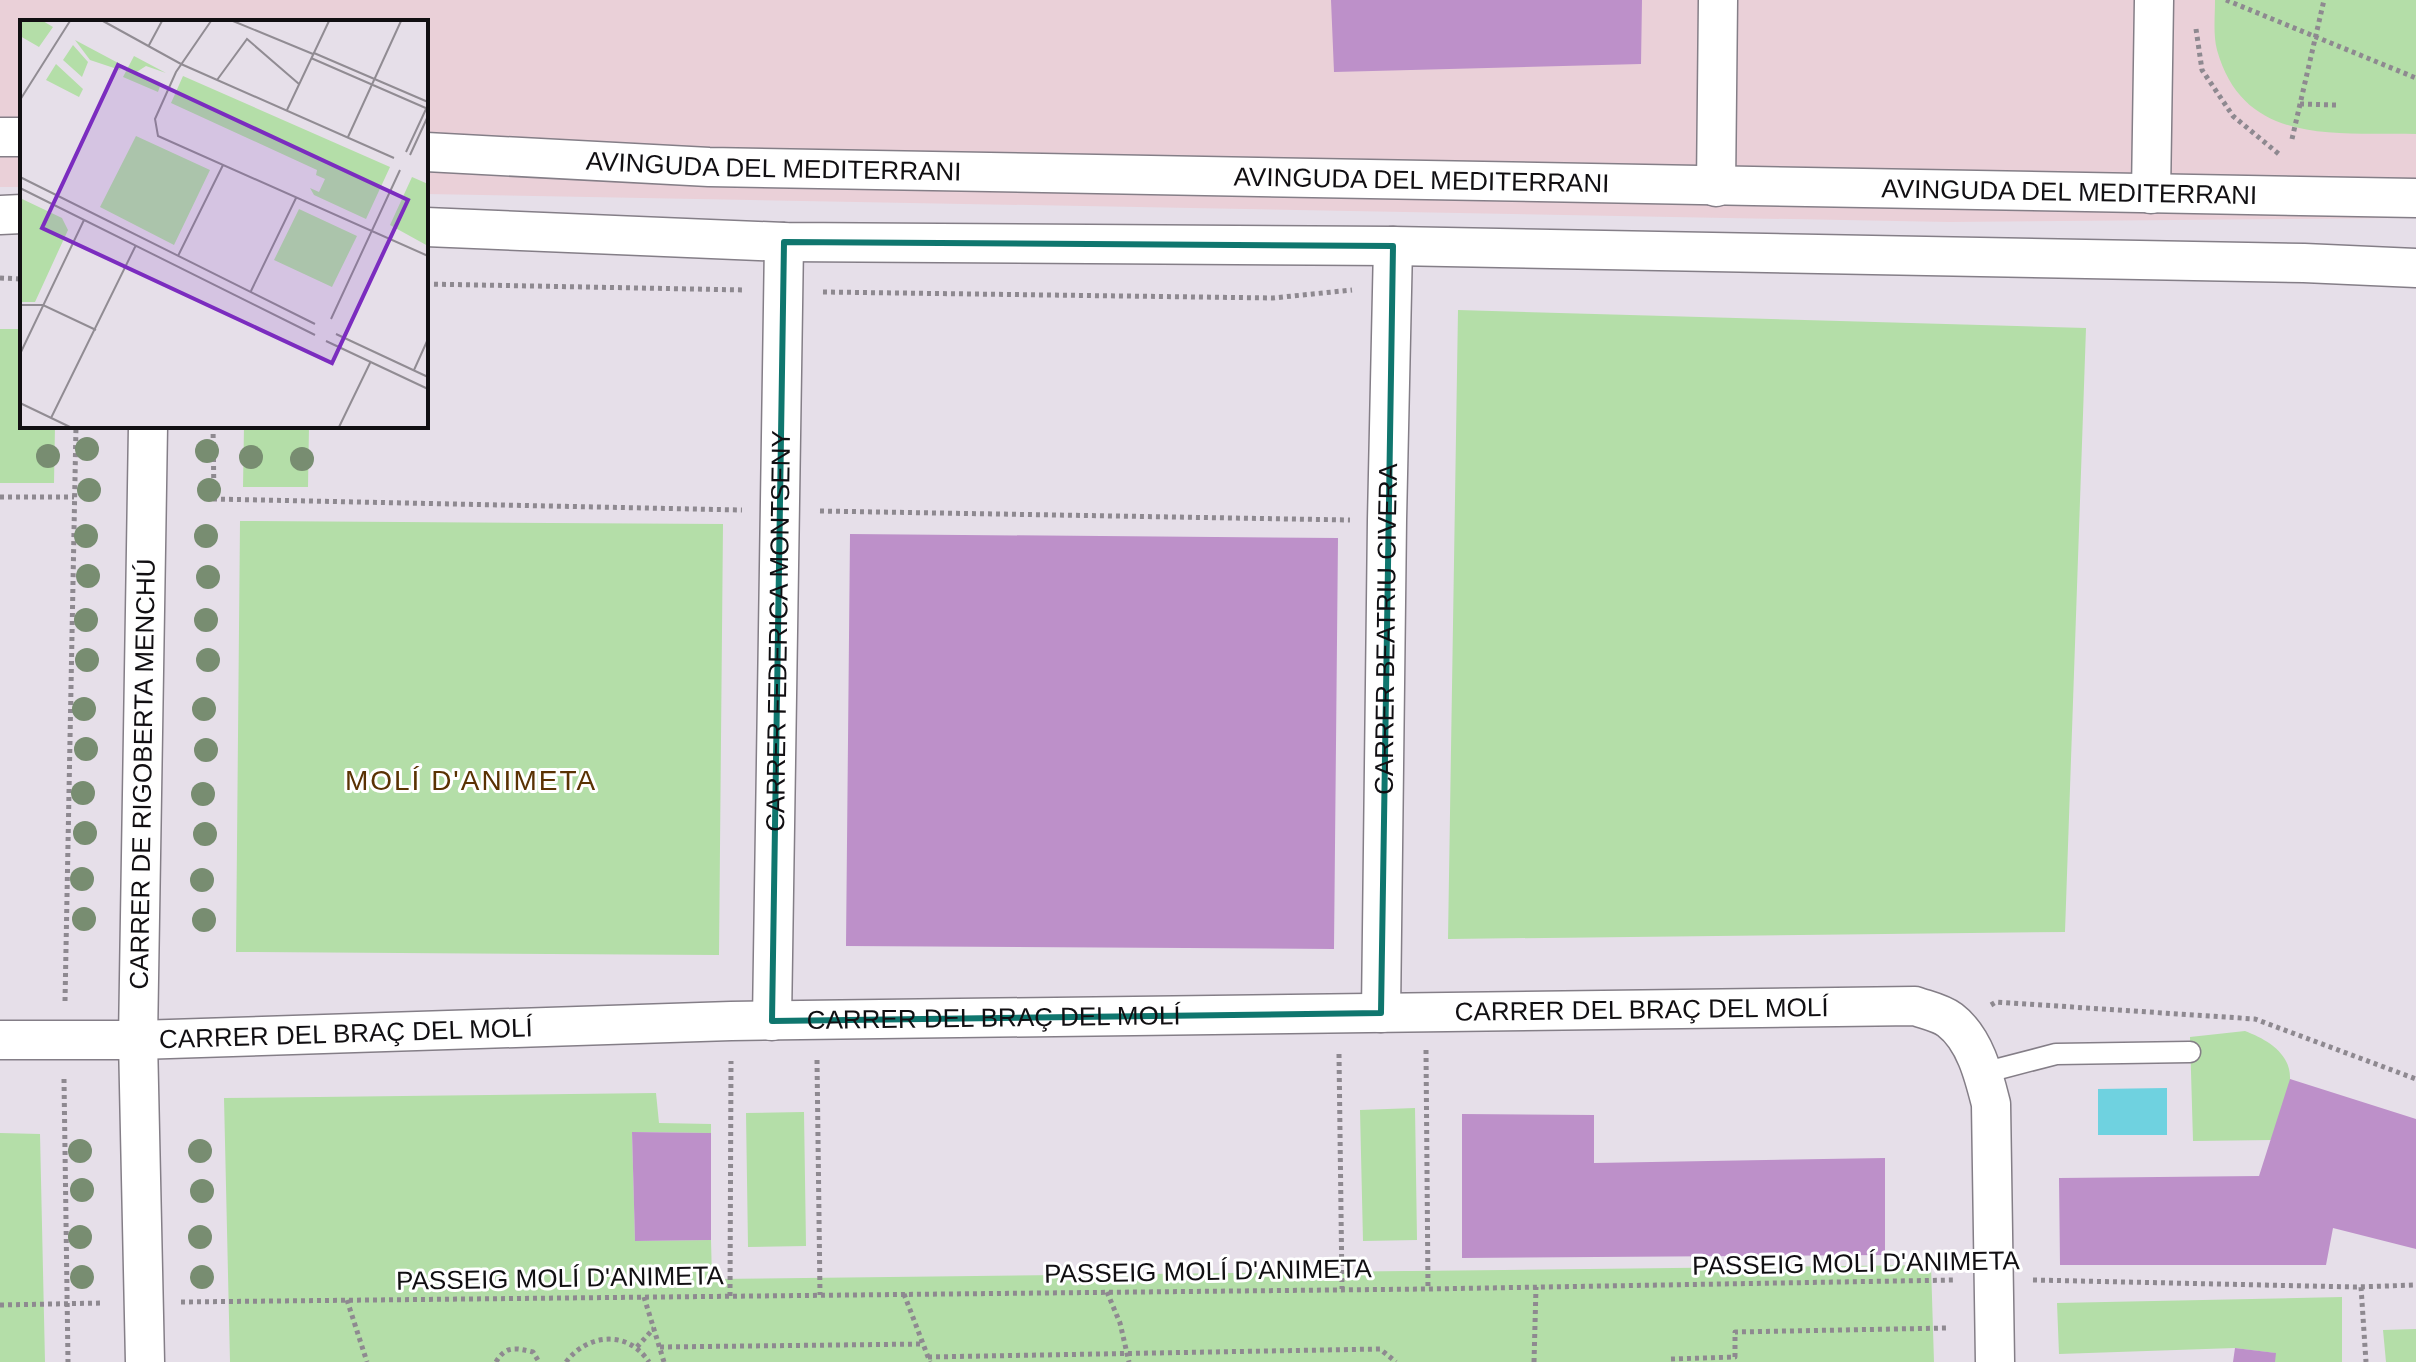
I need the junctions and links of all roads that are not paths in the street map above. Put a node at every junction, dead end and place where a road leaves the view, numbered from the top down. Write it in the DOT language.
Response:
graph roads {
  1 [pos="1718,0"];
  2 [pos="2154,0"];
  3 [pos="428,152"];
  4 [pos="1716,187"];
  5 [pos="2151,194"];
  6 [pos="2416,198"];
  7 [pos="20,214"];
  8 [pos="0,215"];
  9 [pos="428,227"];
  10 [pos="784,242"];
  11 [pos="1393,246"];
  12 [pos="2416,268"];
  13 [pos="148,428"];
  14 [pos="1381,1013"];
  15 [pos="772,1021"];
  16 [pos="0,1040"];
  17 [pos="138,1040"];
  18 [pos="2190,1052"];
  19 [pos="1977,1059"];
  20 [pos="145,1362"];
  21 [pos="1995,1362"];
  1 -- 4 [label="street"];
  2 -- 5 [label="street"];
  3 -- 4 [label="street, AVINGUDA DEL MEDITERRANI"];
  4 -- 5 [label="street, AVINGUDA DEL MEDITERRANI"];
  5 -- 6 [label="street, AVINGUDA DEL MEDITERRANI"];
  7 -- 8 [label="street"];
  9 -- 10 [label="street"];
  10 -- 11 [label="street"];
  10 -- 15 [label="street, CARRER FEDERICA MONTSENY"];
  11 -- 12 [label="street"];
  11 -- 14 [label="street, CARRER BEATRIU CIVERA"];
  13 -- 17 [label="street, CARRER DE RIGOBERTA MENCHÚ"];
  14 -- 15 [label="street, CARRER DEL BRAÇ DEL MOLÍ"];
  14 -- 19 [label="street, CARRER DEL BRAÇ DEL MOLÍ"];
  15 -- 17 [label="street, CARRER DEL BRAÇ DEL MOLÍ"];
  16 -- 17 [label="street, CARRER DEL BRAÇ DEL MOLÍ"];
  17 -- 20 [label="street, CARRER DE RIGOBERTA MENCHÚ"];
  18 -- 19 [label="lane"];
  19 -- 21 [label="street"];
}
